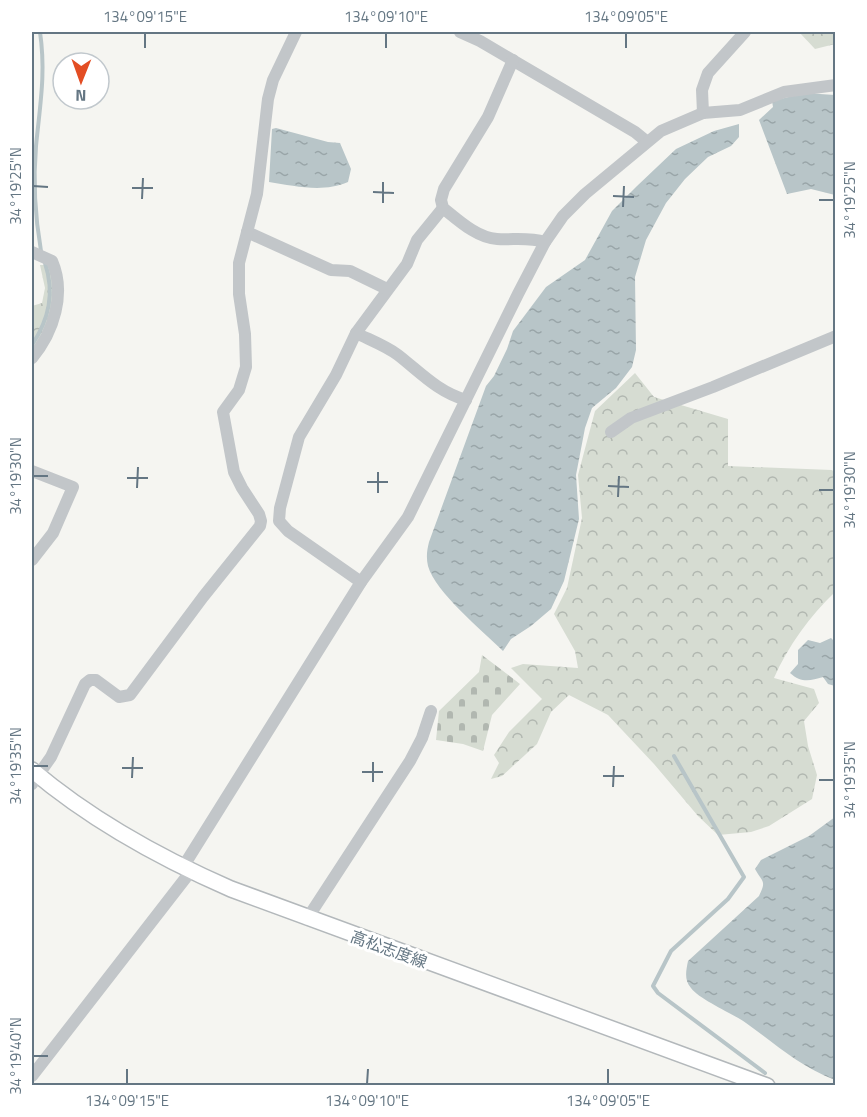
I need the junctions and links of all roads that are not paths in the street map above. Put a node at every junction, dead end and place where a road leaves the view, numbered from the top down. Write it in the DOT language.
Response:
graph roads {
  1 [pos="296,32"];
  2 [pos="460,32"];
  3 [pos="745,32"];
  4 [pos="513,60"];
  5 [pos="836,85"];
  6 [pos="702,113"];
  7 [pos="646,141"];
  8 [pos="443,208"];
  9 [pos="247,232"];
  10 [pos="545,242"];
  11 [pos="32,252"];
  12 [pos="387,289"];
  13 [pos="356,333"];
  14 [pos="836,336"];
  15 [pos="32,358"];
  16 [pos="466,400"];
  17 [pos="611,432"];
  18 [pos="32,471"];
  19 [pos="32,560"];
  20 [pos="361,582"];
  21 [pos="431,711"];
  22 [pos="34,777"];
  23 [pos="187,869"];
  24 [pos="307,919"];
  25 [pos="32,1076"];
  26 [pos="767,1086"];
  1 -- 9 [label="street"];
  2 -- 4 [label="street"];
  3 -- 6 [label="street"];
  4 -- 7 [label="street"];
  4 -- 8 [label="street"];
  5 -- 6 [label="street"];
  6 -- 7 [label="street"];
  7 -- 10 [label="street"];
  8 -- 10 [label="street"];
  8 -- 12 [label="street"];
  9 -- 12 [label="street"];
  9 -- 22 [label="street"];
  10 -- 16 [label="street"];
  11 -- 15 [label="street"];
  12 -- 13 [label="street"];
  13 -- 16 [label="street"];
  13 -- 20 [label="street"];
  14 -- 17 [label="street"];
  16 -- 20 [label="street"];
  18 -- 19 [label="street"];
  20 -- 23 [label="street"];
  21 -- 24 [label="street"];
  22 -- 23 [label="main road, 高松志度線"];
  23 -- 24 [label="main road, 高松志度線"];
  23 -- 25 [label="street"];
  24 -- 26 [label="main road, 高松志度線"];
}
